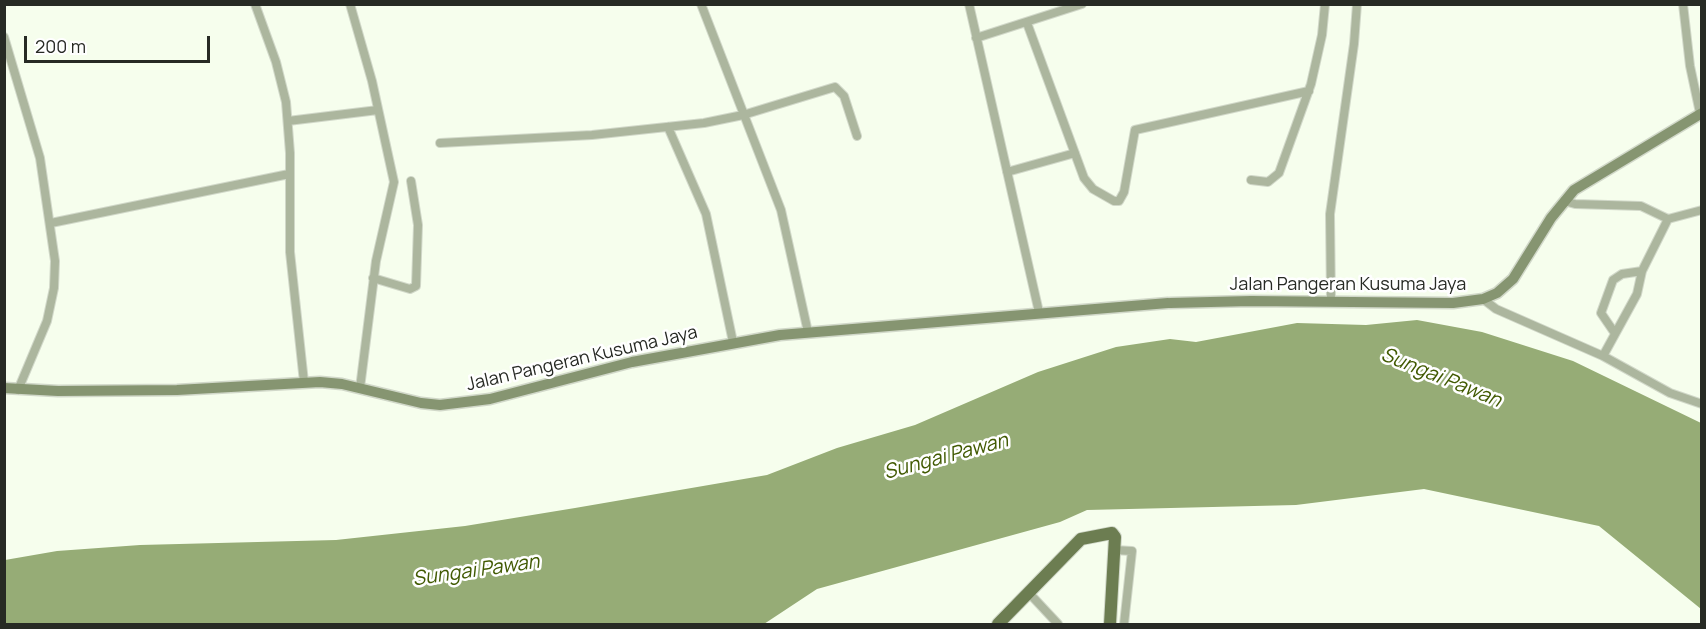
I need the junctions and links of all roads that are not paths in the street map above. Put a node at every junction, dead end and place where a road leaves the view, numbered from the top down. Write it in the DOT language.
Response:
graph roads {
  1 [pos="255,4"];
  2 [pos="350,4"];
  3 [pos="701,4"];
  4 [pos="969,4"];
  5 [pos="1082,4"];
  6 [pos="1325,4"];
  7 [pos="1357,4"];
  8 [pos="1683,4"];
  9 [pos="1027,23"];
  10 [pos="4,37"];
  11 [pos="976,38"];
  12 [pos="1309,91"];
  13 [pos="378,110"];
  14 [pos="1701,113"];
  15 [pos="743,115"];
  16 [pos="288,121"];
  17 [pos="668,128"];
  18 [pos="857,136"];
  19 [pos="440,143"];
  20 [pos="1075,153"];
  21 [pos="1007,172"];
  22 [pos="290,174"];
  23 [pos="1251,180"];
  24 [pos="411,181"];
  25 [pos="1564,201"];
  26 [pos="1701,210"];
  27 [pos="1668,219"];
  28 [pos="51,223"];
  29 [pos="1642,271"];
  30 [pos="373,278"];
  31 [pos="1483,299"];
  32 [pos="1331,301"];
  33 [pos="1039,312"];
  34 [pos="808,332"];
  35 [pos="1614,332"];
  36 [pos="733,342"];
  37 [pos="1603,356"];
  38 [pos="304,382"];
  39 [pos="4,388"];
  40 [pos="360,388"];
  41 [pos="18,390"];
  42 [pos="1701,404"];
  43 [pos="1124,550"];
  44 [pos="1029,593"];
  45 [pos="998,624"];
  46 [pos="1058,624"];
  47 [pos="1110,624"];
  48 [pos="1124,624"];
  1 -- 16 [label="street"];
  2 -- 13 [label="street"];
  3 -- 15 [label="street"];
  4 -- 11 [label="street"];
  5 -- 9 [label="street"];
  6 -- 12 [label="street"];
  7 -- 32 [label="street"];
  8 -- 14 [label="street"];
  9 -- 11 [label="street"];
  9 -- 20 [label="street"];
  10 -- 28 [label="street"];
  11 -- 21 [label="street"];
  12 -- 20 [label="street"];
  12 -- 23 [label="street"];
  13 -- 16 [label="street"];
  13 -- 30 [label="street"];
  14 -- 25 [label="street, Jalan Pangeran Kusuma Jaya"];
  15 -- 17 [label="street"];
  15 -- 18 [label="street"];
  15 -- 34 [label="street"];
  16 -- 22 [label="street"];
  17 -- 19 [label="street"];
  17 -- 36 [label="street"];
  20 -- 21 [label="street"];
  21 -- 33 [label="street"];
  22 -- 28 [label="street"];
  22 -- 38 [label="street"];
  24 -- 30 [label="street"];
  25 -- 27 [label="street"];
  25 -- 31 [label="street, Jalan Pangeran Kusuma Jaya"];
  26 -- 27 [label="street"];
  27 -- 29 [label="street"];
  28 -- 41 [label="street"];
  29 -- 35 [label="street"];
  29 -- 35 [label="street"];
  30 -- 40 [label="street"];
  31 -- 32 [label="street, Jalan Pangeran Kusuma Jaya"];
  31 -- 37 [label="street"];
  32 -- 33 [label="street, Jalan Pangeran Kusuma Jaya"];
  33 -- 34 [label="street, Jalan Pangeran Kusuma Jaya"];
  34 -- 36 [label="street, Jalan Pangeran Kusuma Jaya"];
  35 -- 37 [label="street"];
  36 -- 40 [label="street, Jalan Pangeran Kusuma Jaya"];
  37 -- 42 [label="street"];
  38 -- 40 [label="street, Jalan Pangeran Kusuma Jaya"];
  38 -- 41 [label="street, Jalan Pangeran Kusuma Jaya"];
  39 -- 41 [label="street, Jalan Pangeran Kusuma Jaya"];
  43 -- 44 [label="main road"];
  43 -- 47 [label="main road"];
  43 -- 48 [label="street"];
  44 -- 45 [label="main road"];
  44 -- 46 [label="street"];
}
